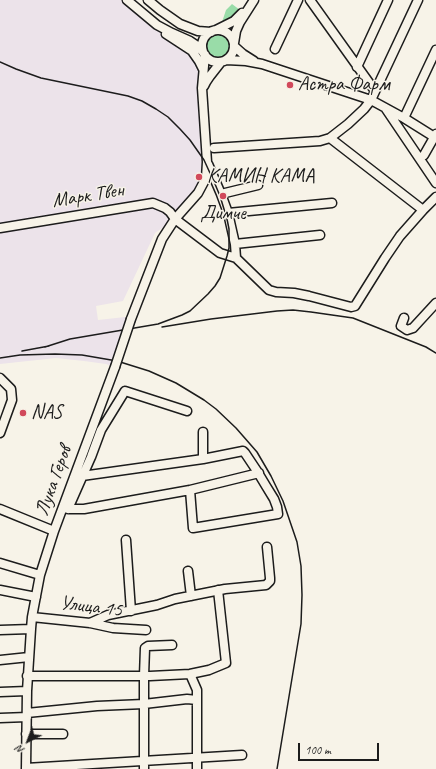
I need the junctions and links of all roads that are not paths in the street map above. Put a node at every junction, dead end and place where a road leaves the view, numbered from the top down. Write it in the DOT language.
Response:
graph roads {
  1 [pos="127,0"];
  2 [pos="148,0"];
  3 [pos="298,0"];
  4 [pos="310,0"];
  5 [pos="388,0"];
  6 [pos="418,0"];
  7 [pos="253,2"];
  8 [pos="157,25"];
  9 [pos="214,31"];
  10 [pos="234,45"];
  11 [pos="275,49"];
  12 [pos="436,50"];
  13 [pos="204,54"];
  14 [pos="223,61"];
  15 [pos="262,64"];
  16 [pos="357,67"];
  17 [pos="203,69"];
  18 [pos="375,91"];
  19 [pos="202,97"];
  20 [pos="371,100"];
  21 [pos="385,107"];
  22 [pos="404,118"];
  23 [pos="435,136"];
  24 [pos="330,138"];
  25 [pos="214,148"];
  26 [pos="424,155"];
  27 [pos="207,162"];
  28 [pos="436,183"];
  29 [pos="258,185"];
  30 [pos="221,194"];
  31 [pos="436,197"];
  32 [pos="332,203"];
  33 [pos="423,210"];
  34 [pos="228,213"];
  35 [pos="175,219"];
  36 [pos="0,228"];
  37 [pos="320,235"];
  38 [pos="235,244"];
  39 [pos="236,258"];
  40 [pos="436,303"];
  41 [pos="404,318"];
  42 [pos="0,378"];
  43 [pos="187,411"];
  44 [pos="203,432"];
  45 [pos="0,433"];
  46 [pos="203,458"];
  47 [pos="259,474"];
  48 [pos="82,476"];
  49 [pos="190,490"];
  50 [pos="65,508"];
  51 [pos="0,509"];
  52 [pos="54,531"];
  53 [pos="126,540"];
  54 [pos="268,547"];
  55 [pos="0,563"];
  56 [pos="188,571"];
  57 [pos="40,575"];
  58 [pos="0,590"];
  59 [pos="218,590"];
  60 [pos="192,596"];
  61 [pos="36,597"];
  62 [pos="131,611"];
  63 [pos="32,617"];
  64 [pos="90,623"];
  65 [pos="31,629"];
  66 [pos="0,630"];
  67 [pos="146,630"];
  68 [pos="172,645"];
  69 [pos="29,657"];
  70 [pos="0,660"];
  71 [pos="190,674"];
  72 [pos="28,676"];
  73 [pos="144,676"];
  74 [pos="0,692"];
  75 [pos="27,692"];
  76 [pos="197,700"];
  77 [pos="144,704"];
  78 [pos="27,715"];
  79 [pos="0,718"];
  80 [pos="26,734"];
  81 [pos="63,734"];
  82 [pos="242,755"];
  83 [pos="198,757"];
  84 [pos="144,765"];
  85 [pos="26,769"];
  86 [pos="197,769"];
  1 -- 8 [label="street"];
  2 -- 9 [label="street"];
  3 -- 11 [label="street"];
  4 -- 16 [label="street"];
  5 -- 16 [label="street"];
  6 -- 18 [label="street"];
  7 -- 9 [label="street"];
  7 -- 10 [label="street"];
  8 -- 13 [label="street"];
  8 -- 17 [label="street"];
  9 -- 10 [label="street"];
  9 -- 13 [label="street"];
  10 -- 14 [label="street"];
  10 -- 15 [label="street"];
  12 -- 22 [label="street"];
  13 -- 14 [label="street"];
  13 -- 17 [label="street, Лука Геров"];
  14 -- 15 [label="street"];
  14 -- 19 [label="street, Лука Геров"];
  15 -- 20 [label="street"];
  16 -- 18 [label="street"];
  17 -- 19 [label="street, Лука Геров"];
  18 -- 20 [label="street"];
  19 -- 27 [label="street, Лука Геров"];
  20 -- 21 [label="street"];
  20 -- 24 [label="street"];
  21 -- 22 [label="street"];
  21 -- 28 [label="street"];
  22 -- 23 [label="street"];
  23 -- 26 [label="street"];
  24 -- 25 [label="street"];
  24 -- 33 [label="street"];
  27 -- 30 [label="street"];
  27 -- 35 [label="street, Лука Геров"];
  29 -- 30 [label="street"];
  30 -- 34 [label="street"];
  31 -- 33 [label="street"];
  32 -- 34 [label="street"];
  33 -- 39 [label="street"];
  34 -- 38 [label="street"];
  35 -- 36 [label="street, Марк Твен"];
  35 -- 39 [label="street"];
  35 -- 50 [label="street, Лука Геров, bridge"];
  37 -- 38 [label="street"];
  38 -- 39 [label="street"];
  40 -- 41 [label="street"];
  42 -- 45 [label="street"];
  43 -- 48 [label="street"];
  44 -- 46 [label="street"];
  46 -- 47 [label="street"];
  46 -- 48 [label="street"];
  47 -- 49 [label="street"];
  47 -- 49 [label="street"];
  48 -- 50 [label="street"];
  49 -- 50 [label="street"];
  50 -- 52 [label="street, Лука Геров"];
  51 -- 52 [label="street"];
  52 -- 57 [label="street, Лука Геров"];
  53 -- 62 [label="street"];
  54 -- 59 [label="street"];
  55 -- 57 [label="street"];
  56 -- 60 [label="street"];
  57 -- 61 [label="street, Лука Геров"];
  58 -- 61 [label="street"];
  59 -- 60 [label="street"];
  59 -- 71 [label="street"];
  60 -- 62 [label="street"];
  61 -- 63 [label="street, Лука Геров"];
  62 -- 64 [label="street"];
  63 -- 64 [label="street, Улица 15"];
  63 -- 65 [label="street, Лука Геров"];
  64 -- 67 [label="street, Улица 15"];
  65 -- 66 [label="street"];
  65 -- 69 [label="street, Лука Геров"];
  68 -- 73 [label="street"];
  69 -- 70 [label="street"];
  69 -- 72 [label="street, Лука Геров"];
  71 -- 73 [label="street"];
  71 -- 76 [label="street"];
  72 -- 73 [label="street"];
  72 -- 75 [label="street, Лука Геров"];
  73 -- 77 [label="street"];
  74 -- 75 [label="street"];
  75 -- 78 [label="street, Лука Геров"];
  76 -- 77 [label="street"];
  76 -- 83 [label="street"];
  77 -- 78 [label="street"];
  77 -- 84 [label="street"];
  78 -- 79 [label="street"];
  78 -- 80 [label="street, Лука Геров"];
  80 -- 81 [label="street"];
  80 -- 85 [label="street, Лука Геров"];
  82 -- 83 [label="street"];
  83 -- 84 [label="street"];
  83 -- 86 [label="street"];
  84 -- 85 [label="street"];
}
